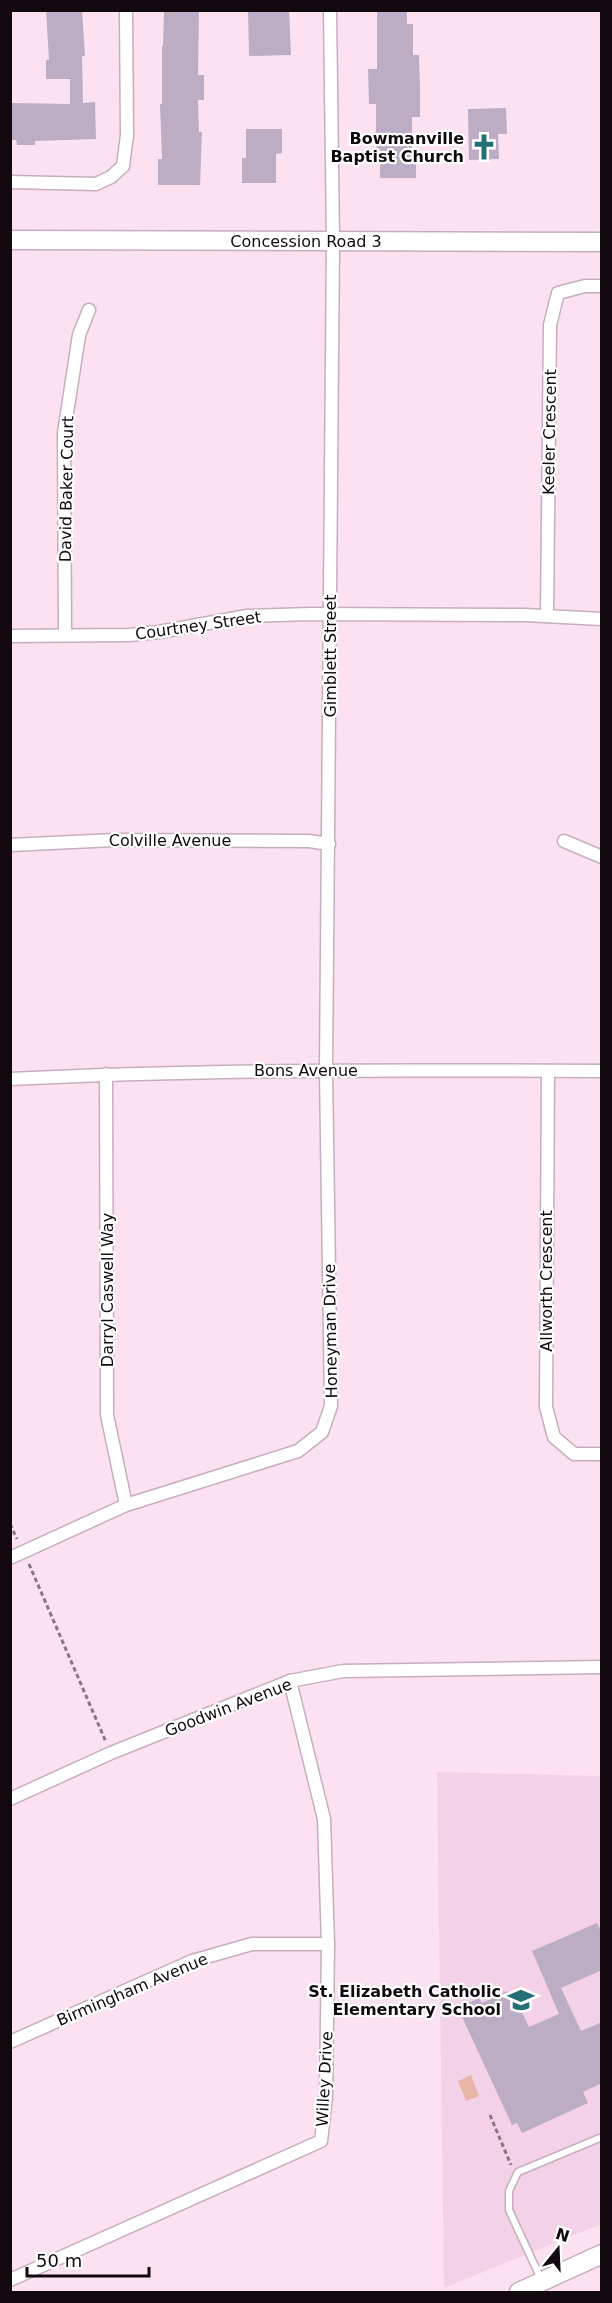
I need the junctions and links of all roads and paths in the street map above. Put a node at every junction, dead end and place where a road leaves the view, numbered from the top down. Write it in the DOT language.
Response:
graph roads {
  1 [pos="126,10"];
  2 [pos="330,10"];
  3 [pos="10,182"];
  4 [pos="10,240"];
  5 [pos="333,241"];
  6 [pos="602,242"];
  7 [pos="602,286"];
  8 [pos="89,310"];
  9 [pos="330,614"];
  10 [pos="547,616"];
  11 [pos="602,619"];
  12 [pos="65,634"];
  13 [pos="10,636"];
  14 [pos="564,841"];
  15 [pos="329,844"];
  16 [pos="10,845"];
  17 [pos="602,857"];
  18 [pos="326,1070"];
  19 [pos="548,1071"];
  20 [pos="602,1071"];
  21 [pos="106,1074"];
  22 [pos="10,1079"];
  23 [pos="602,1454"];
  24 [pos="126,1505"];
  25 [pos="10,1524"];
  26 [pos="24,1552"];
  27 [pos="10,1558"];
  28 [pos="602,1667"];
  29 [pos="291,1681"];
  30 [pos="111,1753"];
  31 [pos="10,1800"];
  32 [pos="328,1944"];
  33 [pos="10,2042"];
  34 [pos="490,2115"];
  35 [pos="602,2137"];
  36 [pos="518,2172"];
  37 [pos="602,2254"];
  38 [pos="10,2280"];
  39 [pos="544,2287"];
  40 [pos="519,2292"];
  1 -- 3 [label="street"];
  2 -- 5 [label="street, Gimblett Street"];
  4 -- 5 [label="street, Concession Road 3"];
  5 -- 6 [label="street, Concession Road 3"];
  5 -- 9 [label="street, Gimblett Street"];
  7 -- 10 [label="street, Keeler Crescent"];
  8 -- 12 [label="street, David Baker Court"];
  9 -- 10 [label="street, Courtney Street"];
  9 -- 12 [label="street, Courtney Street"];
  9 -- 15 [label="street, Gimblett Street"];
  10 -- 11 [label="street, Courtney Street"];
  12 -- 13 [label="street, Courtney Street"];
  14 -- 17 [label="street"];
  15 -- 16 [label="street, Colville Avenue"];
  15 -- 18 [label="street, Gimblett Street"];
  18 -- 19 [label="street, Bons Avenue"];
  18 -- 21 [label="street, Bons Avenue"];
  18 -- 24 [label="street, Honeyman Drive"];
  19 -- 20 [label="street, Bons Avenue"];
  19 -- 23 [label="street, Allworth Crescent"];
  21 -- 22 [label="street, Bons Avenue"];
  21 -- 24 [label="street, Darryl Caswell Way"];
  24 -- 26 [label="street, Honeyman Drive"];
  25 -- 26 [label="path"];
  26 -- 27 [label="street, Honeyman Drive"];
  26 -- 30 [label="path"];
  28 -- 29 [label="street, Goodwin Avenue"];
  29 -- 30 [label="street, Goodwin Avenue"];
  29 -- 32 [label="street, Willey Drive"];
  30 -- 31 [label="street, Goodwin Avenue"];
  32 -- 33 [label="street, Birmingham Avenue"];
  32 -- 38 [label="street, Willey Drive"];
  34 -- 36 [label="path"];
  35 -- 36 [label="lane"];
  36 -- 39 [label="lane"];
  37 -- 39 [label="street"];
  39 -- 40 [label="street"];
}
